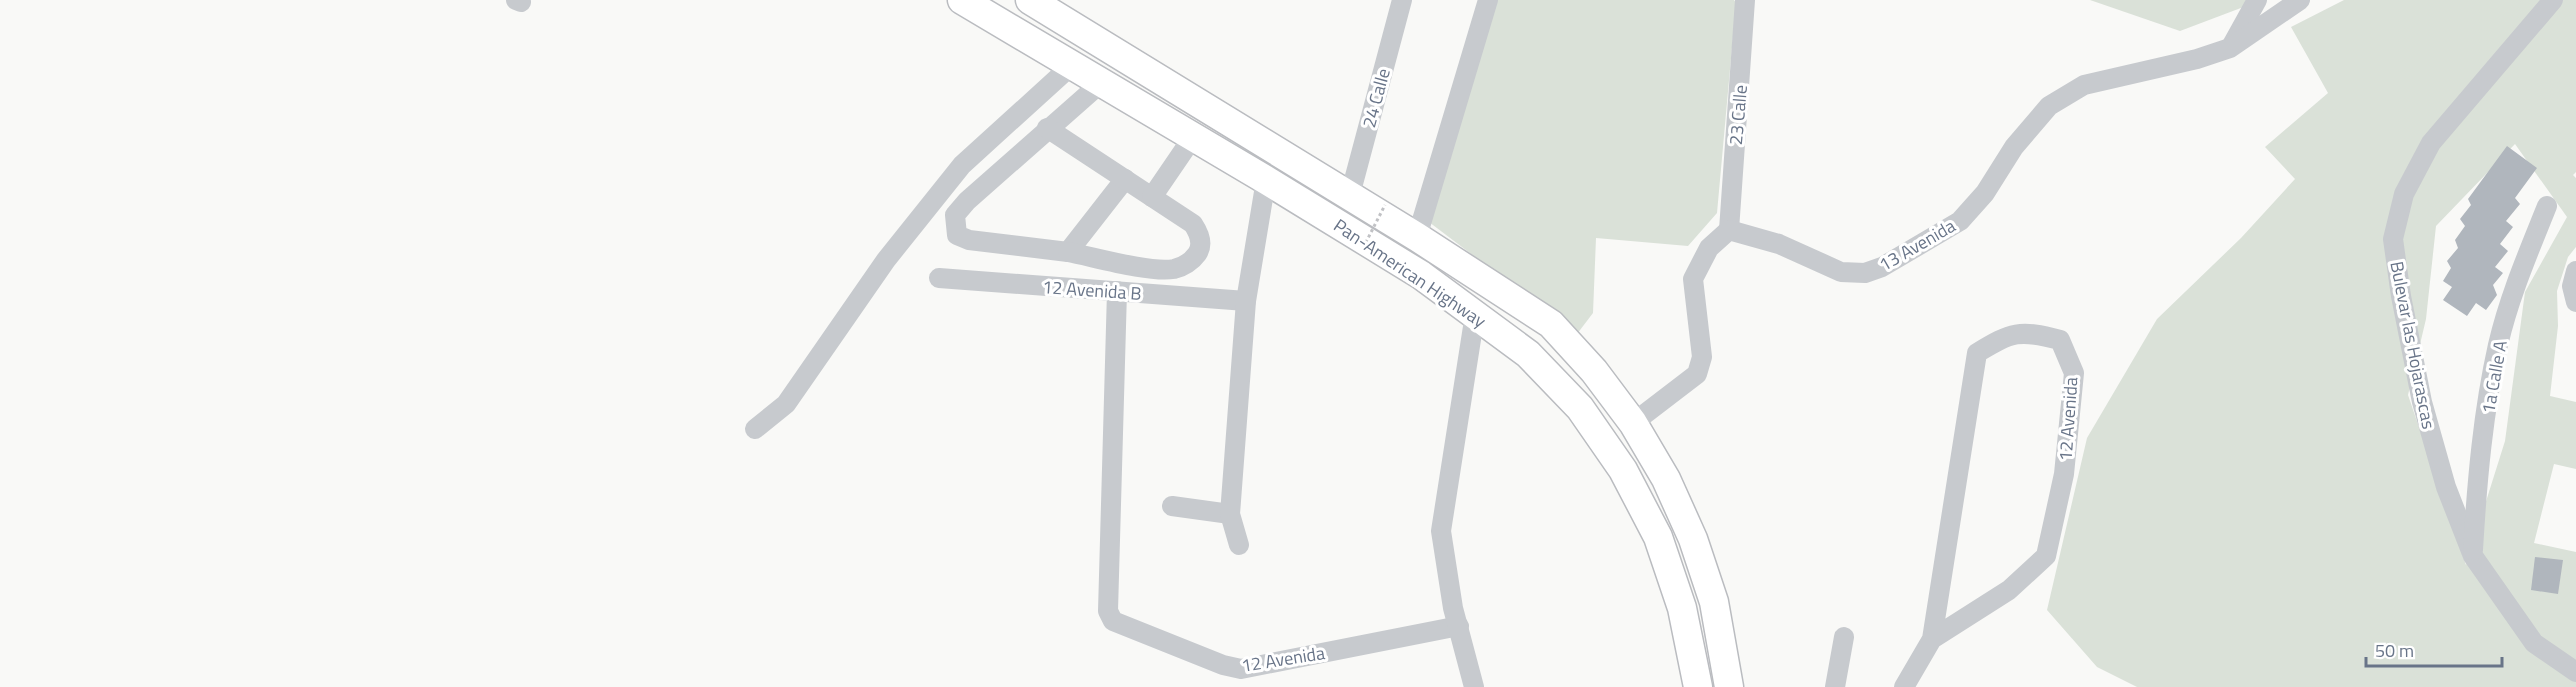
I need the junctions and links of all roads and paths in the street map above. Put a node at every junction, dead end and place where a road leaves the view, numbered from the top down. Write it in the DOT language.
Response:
graph roads {
  1 [pos="962,0"];
  2 [pos="1030,0"];
  3 [pos="1402,0"];
  4 [pos="1488,0"];
  5 [pos="1745,0"];
  6 [pos="2257,0"];
  7 [pos="2300,0"];
  8 [pos="2553,0"];
  9 [pos="2230,48"];
  10 [pos="1072,65"];
  11 [pos="1102,82"];
  12 [pos="1047,128"];
  13 [pos="1193,137"];
  14 [pos="1125,179"];
  15 [pos="1266,180"];
  16 [pos="1350,195"];
  17 [pos="1152,198"];
  18 [pos="1385,205"];
  19 [pos="2547,206"];
  20 [pos="1729,230"];
  21 [pos="1417,237"];
  22 [pos="1363,248"];
  23 [pos="1068,252"];
  24 [pos="939,279"];
  25 [pos="1117,291"];
  26 [pos="1246,301"];
  27 [pos="1475,314"];
  28 [pos="1633,423"];
  29 [pos="755,429"];
  30 [pos="1172,506"];
  31 [pos="1230,514"];
  32 [pos="1239,545"];
  33 [pos="2473,556"];
  34 [pos="1459,626"];
  35 [pos="1844,637"];
  36 [pos="1932,639"];
  37 [pos="2576,672"];
  38 [pos="1474,687"];
  39 [pos="1698,687"];
  40 [pos="1729,687"];
  41 [pos="1835,687"];
  42 [pos="1904,687"];
  1 -- 10 [label="highway, Pan-American Highway"];
  2 -- 16 [label="highway, Pan-American Highway"];
  3 -- 16 [label="street, 24 Calle"];
  4 -- 21 [label="street"];
  5 -- 20 [label="street, 23 Calle"];
  6 -- 9 [label="street"];
  7 -- 9 [label="street"];
  8 -- 33 [label="street, Bulevar las Hojarascas"];
  9 -- 20 [label="street, 13 Avenida"];
  10 -- 11 [label="highway, Pan-American Highway"];
  10 -- 29 [label="street"];
  11 -- 12 [label="street"];
  11 -- 13 [label="highway, Pan-American Highway"];
  12 -- 14 [label="street"];
  12 -- 23 [label="street"];
  13 -- 15 [label="highway, Pan-American Highway"];
  13 -- 17 [label="street"];
  14 -- 17 [label="street"];
  14 -- 23 [label="street"];
  15 -- 26 [label="street"];
  15 -- 27 [label="highway, Pan-American Highway"];
  16 -- 21 [label="highway, Pan-American Highway"];
  17 -- 23 [label="street"];
  18 -- 22 [label="path, bridge"];
  19 -- 33 [label="street, 1a Calle A"];
  20 -- 28 [label="street"];
  21 -- 28 [label="highway, Pan-American Highway"];
  24 -- 25 [label="street, 12 Avenida B"];
  25 -- 26 [label="street, 12 Avenida B"];
  25 -- 34 [label="street, 12 Avenida"];
  26 -- 31 [label="street"];
  27 -- 34 [label="street"];
  27 -- 39 [label="highway, Pan-American Highway"];
  28 -- 40 [label="highway, Pan-American Highway"];
  30 -- 31 [label="street"];
  31 -- 32 [label="street"];
  33 -- 37 [label="street, Bulevar las Hojarascas"];
  34 -- 38 [label="street"];
  35 -- 41 [label="street"];
  36 -- 36 [label="street, 12 Avenida"];
  36 -- 42 [label="street, 12 Avenida"];
}
